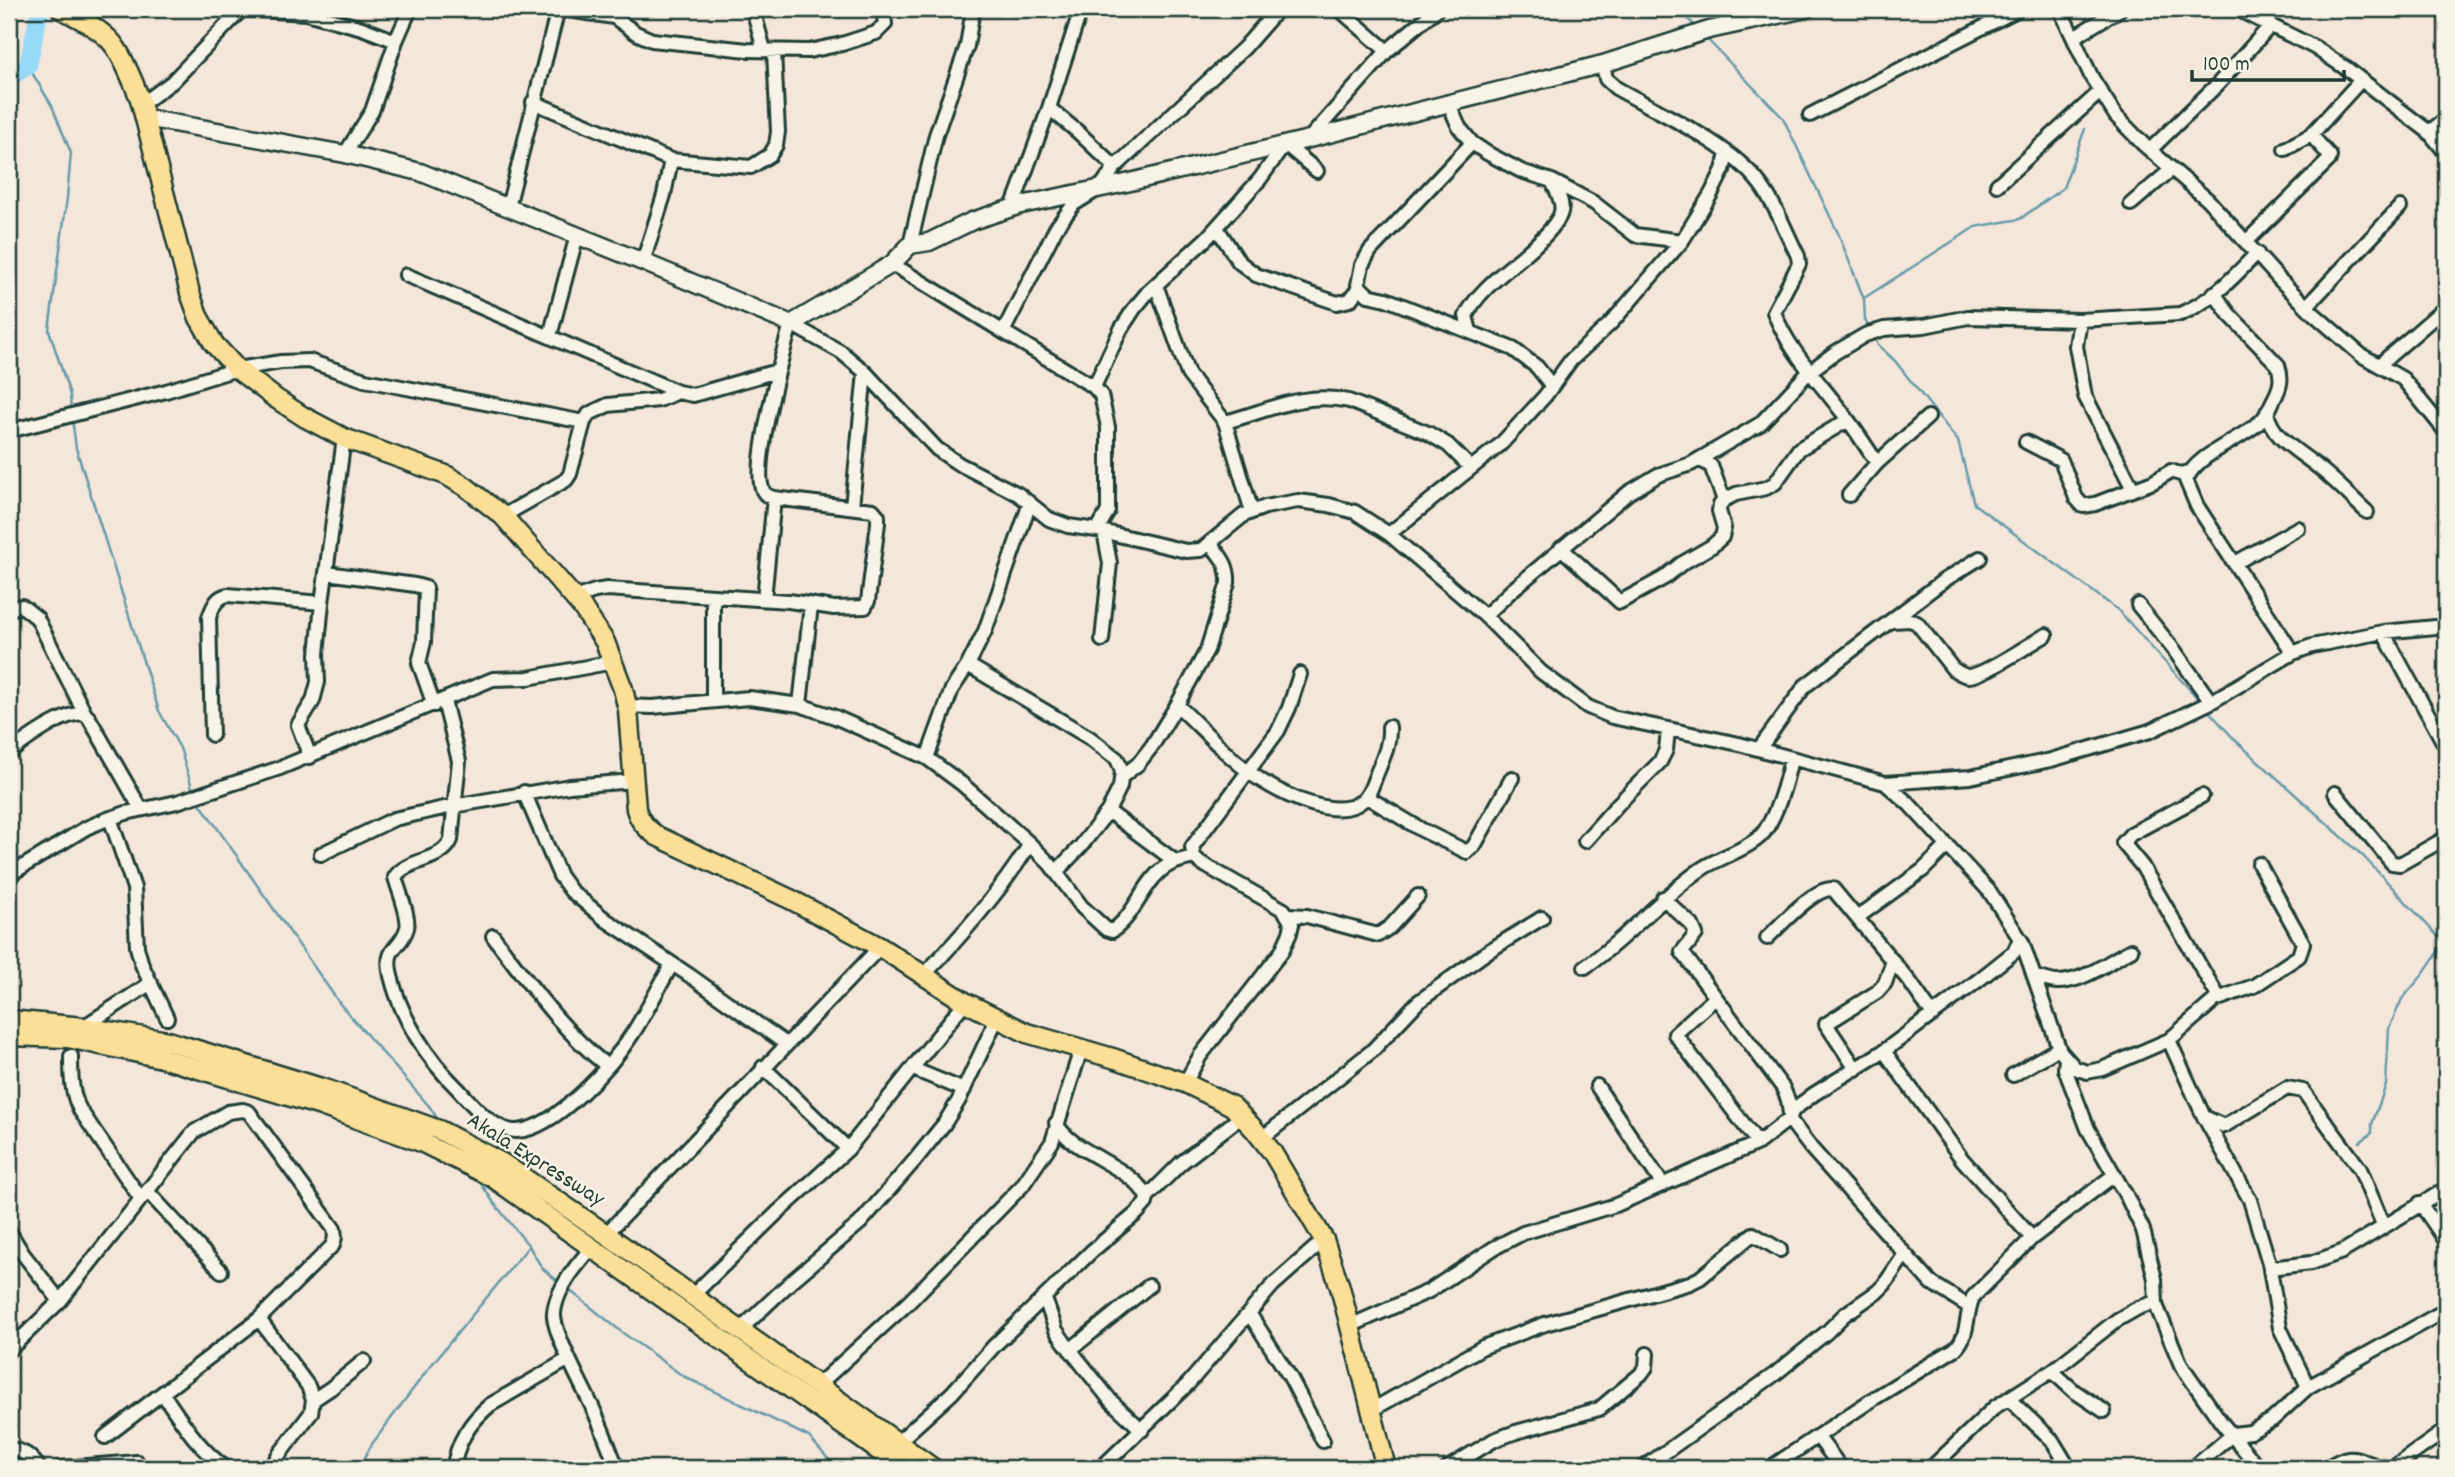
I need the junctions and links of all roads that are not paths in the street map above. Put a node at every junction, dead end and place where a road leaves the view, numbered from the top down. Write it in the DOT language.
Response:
graph roads {
  1 [pos="61,9"];
  2 [pos="410,9"];
  3 [pos="560,9"];
  4 [pos="753,9"];
  5 [pos="883,9"];
  6 [pos="972,9"];
  7 [pos="1081,9"];
  8 [pos="1278,9"];
  9 [pos="1339,9"];
  10 [pos="1437,9"];
  11 [pos="1806,9"];
  12 [pos="2019,9"];
  13 [pos="2060,9"];
  14 [pos="2120,9"];
  15 [pos="2237,9"];
  16 [pos="236,11"];
  17 [pos="2271,25"];
  18 [pos="2074,37"];
  19 [pos="396,41"];
  20 [pos="769,50"];
  21 [pos="1387,51"];
  22 [pos="1603,64"];
  23 [pos="2361,80"];
  24 [pos="2100,92"];
  25 [pos="533,102"];
  26 [pos="1448,102"];
  27 [pos="1049,108"];
  28 [pos="144,111"];
  29 [pos="1810,115"];
  30 [pos="2446,119"];
  31 [pos="2429,132"];
  32 [pos="2311,135"];
  33 [pos="1309,139"];
  34 [pos="1472,143"];
  35 [pos="1285,144"];
  36 [pos="2285,149"];
  37 [pos="2150,150"];
  38 [pos="2446,153"];
  39 [pos="345,154"];
  40 [pos="1727,154"];
  41 [pos="671,160"];
  42 [pos="1115,167"];
  43 [pos="2172,170"];
  44 [pos="1317,171"];
  45 [pos="1552,181"];
  46 [pos="1997,185"];
  47 [pos="1100,188"];
  48 [pos="2131,204"];
  49 [pos="2400,206"];
  50 [pos="508,207"];
  51 [pos="1012,208"];
  52 [pos="1217,228"];
  53 [pos="577,235"];
  54 [pos="1682,241"];
  55 [pos="2246,242"];
  56 [pos="910,245"];
  57 [pos="2257,253"];
  58 [pos="643,262"];
  59 [pos="892,264"];
  60 [pos="406,275"];
  61 [pos="1156,285"];
  62 [pos="1359,288"];
  63 [pos="2214,293"];
  64 [pos="2307,306"];
  65 [pos="2446,307"];
  66 [pos="2080,320"];
  67 [pos="791,324"];
  68 [pos="1471,331"];
  69 [pos="1003,332"];
  70 [pos="550,336"];
  71 [pos="2379,365"];
  72 [pos="237,369"];
  73 [pos="777,371"];
  74 [pos="864,372"];
  75 [pos="1809,372"];
  76 [pos="1552,386"];
  77 [pos="1094,387"];
  78 [pos="678,392"];
  79 [pos="1928,417"];
  80 [pos="1848,420"];
  81 [pos="2264,420"];
  82 [pos="584,422"];
  83 [pos="1225,422"];
  84 [pos="9,430"];
  85 [pos="2446,432"];
  86 [pos="344,438"];
  87 [pos="2026,442"];
  88 [pos="1699,459"];
  89 [pos="1877,463"];
  90 [pos="1471,468"];
  91 [pos="2186,475"];
  92 [pos="2133,489"];
  93 [pos="1849,495"];
  94 [pos="774,498"];
  95 [pos="1724,500"];
  96 [pos="1030,503"];
  97 [pos="852,507"];
  98 [pos="1252,512"];
  99 [pos="2367,512"];
  100 [pos="503,516"];
  101 [pos="2298,528"];
  102 [pos="1101,531"];
  103 [pos="1389,534"];
  104 [pos="1210,543"];
  105 [pos="1561,548"];
  106 [pos="1980,558"];
  107 [pos="2235,564"];
  108 [pos="327,573"];
  109 [pos="713,596"];
  110 [pos="574,598"];
  111 [pos="764,599"];
  112 [pos="322,603"];
  113 [pos="811,605"];
  114 [pos="2138,605"];
  115 [pos="9,609"];
  116 [pos="1485,617"];
  117 [pos="1892,621"];
  118 [pos="2446,626"];
  119 [pos="2383,632"];
  120 [pos="2046,635"];
  121 [pos="1102,640"];
  122 [pos="2293,653"];
  123 [pos="613,662"];
  124 [pos="968,665"];
  125 [pos="1300,674"];
  126 [pos="2216,699"];
  127 [pos="713,701"];
  128 [pos="439,703"];
  129 [pos="800,705"];
  130 [pos="1177,705"];
  131 [pos="627,706"];
  132 [pos="85,714"];
  133 [pos="1389,727"];
  134 [pos="1668,730"];
  135 [pos="212,735"];
  136 [pos="2446,747"];
  137 [pos="1759,749"];
  138 [pos="9,753"];
  139 [pos="310,757"];
  140 [pos="927,758"];
  141 [pos="1791,759"];
  142 [pos="1249,771"];
  143 [pos="1124,775"];
  144 [pos="1512,778"];
  145 [pos="634,781"];
  146 [pos="1885,783"];
  147 [pos="524,792"];
  148 [pos="2335,793"];
  149 [pos="2202,796"];
  150 [pos="1367,797"];
  151 [pos="453,806"];
  152 [pos="141,809"];
  153 [pos="1108,811"];
  154 [pos="110,818"];
  155 [pos="2446,838"];
  156 [pos="1585,841"];
  157 [pos="1030,844"];
  158 [pos="1947,846"];
  159 [pos="320,853"];
  160 [pos="1194,857"];
  161 [pos="1176,862"];
  162 [pos="2259,864"];
  163 [pos="1056,872"];
  164 [pos="9,875"];
  165 [pos="1418,896"];
  166 [pos="1663,898"];
  167 [pos="1287,915"];
  168 [pos="1858,917"];
  169 [pos="1542,918"];
  170 [pos="493,936"];
  171 [pos="1767,938"];
  172 [pos="880,947"];
  173 [pos="2131,950"];
  174 [pos="2020,952"];
  175 [pos="1893,961"];
  176 [pos="672,964"];
  177 [pos="1585,967"];
  178 [pos="924,975"];
  179 [pos="2035,977"];
  180 [pos="151,983"];
  181 [pos="1715,998"];
  182 [pos="2219,998"];
  183 [pos="965,1002"];
  184 [pos="1933,1015"];
  185 [pos="167,1018"];
  186 [pos="997,1018"];
  187 [pos="9,1020"];
  188 [pos="83,1027"];
  189 [pos="9,1036"];
  190 [pos="2169,1040"];
  191 [pos="786,1044"];
  192 [pos="1081,1049"];
  193 [pos="1884,1051"];
  194 [pos="2063,1054"];
  195 [pos="71,1056"];
  196 [pos="607,1066"];
  197 [pos="764,1067"];
  198 [pos="913,1069"];
  199 [pos="1856,1069"];
  200 [pos="2084,1071"];
  201 [pos="2013,1075"];
  202 [pos="2070,1081"];
  203 [pos="1185,1083"];
  204 [pos="1597,1086"];
  205 [pos="964,1090"];
  206 [pos="1242,1116"];
  207 [pos="1790,1117"];
  208 [pos="2204,1117"];
  209 [pos="1056,1123"];
  210 [pos="1262,1138"];
  211 [pos="1758,1143"];
  212 [pos="848,1149"];
  213 [pos="459,1151"];
  214 [pos="490,1170"];
  215 [pos="2114,1175"];
  216 [pos="1663,1185"];
  217 [pos="2446,1189"];
  218 [pos="144,1195"];
  219 [pos="1147,1197"];
  220 [pos="2420,1203"];
  221 [pos="2384,1227"];
  222 [pos="9,1231"];
  223 [pos="606,1234"];
  224 [pos="2032,1238"];
  225 [pos="1324,1240"];
  226 [pos="2446,1241"];
  227 [pos="592,1248"];
  228 [pos="1780,1250"];
  229 [pos="1905,1254"];
  230 [pos="2270,1268"];
  231 [pos="221,1271"];
  232 [pos="1149,1286"];
  233 [pos="692,1296"];
  234 [pos="1045,1299"];
  235 [pos="60,1301"];
  236 [pos="2156,1301"];
  237 [pos="1968,1306"];
  238 [pos="2446,1310"];
  239 [pos="1249,1313"];
  240 [pos="259,1319"];
  241 [pos="715,1323"];
  242 [pos="1350,1326"];
  243 [pos="740,1330"];
  244 [pos="9,1350"];
  245 [pos="1070,1350"];
  246 [pos="1647,1354"];
  247 [pos="569,1359"];
  248 [pos="364,1361"];
  249 [pos="2052,1371"];
  250 [pos="818,1385"];
  251 [pos="2308,1387"];
  252 [pos="163,1394"];
  253 [pos="2009,1399"];
  254 [pos="313,1400"];
  255 [pos="1370,1411"];
  256 [pos="2105,1411"];
  257 [pos="1142,1430"];
  258 [pos="2446,1430"];
  259 [pos="2233,1434"];
  260 [pos="105,1437"];
  261 [pos="1818,1437"];
  262 [pos="1323,1441"];
  263 [pos="898,1442"];
  264 [pos="9,1449"];
  265 [pos="137,1462"];
  266 [pos="39,1468"];
  267 [pos="62,1468"];
  268 [pos="226,1468"];
  269 [pos="271,1468"];
  270 [pos="454,1468"];
  271 [pos="617,1468"];
  272 [pos="903,1468"];
  273 [pos="933,1468"];
  274 [pos="1101,1468"];
  275 [pos="1386,1468"];
  276 [pos="1448,1468"];
  277 [pos="1643,1468"];
  278 [pos="1770,1468"];
  279 [pos="1841,1468"];
  280 [pos="1931,1468"];
  281 [pos="2069,1468"];
  282 [pos="2193,1468"];
  283 [pos="2259,1468"];
  284 [pos="2327,1468"];
  285 [pos="2388,1468"];
  1 -- 28 [label="main road"];
  2 -- 19 [label="street"];
  3 -- 20 [label="street"];
  3 -- 25 [label="street"];
  4 -- 20 [label="street"];
  5 -- 20 [label="street"];
  6 -- 56 [label="street"];
  7 -- 27 [label="street"];
  8 -- 42 [label="street"];
  9 -- 21 [label="street"];
  10 -- 21 [label="street"];
  11 -- 22 [label="street"];
  12 -- 29 [label="street"];
  13 -- 18 [label="street"];
  14 -- 18 [label="street"];
  15 -- 17 [label="street"];
  16 -- 19 [label="street"];
  16 -- 28 [label="street"];
  17 -- 23 [label="street"];
  17 -- 37 [label="street"];
  18 -- 24 [label="street"];
  19 -- 39 [label="street"];
  20 -- 41 [label="street"];
  21 -- 33 [label="street"];
  22 -- 26 [label="street"];
  22 -- 40 [label="street"];
  23 -- 31 [label="street"];
  23 -- 32 [label="street"];
  24 -- 37 [label="street"];
  24 -- 46 [label="street"];
  25 -- 41 [label="street"];
  25 -- 50 [label="street"];
  26 -- 33 [label="street"];
  26 -- 34 [label="street"];
  27 -- 42 [label="street"];
  27 -- 51 [label="street"];
  28 -- 39 [label="street"];
  28 -- 72 [label="main road"];
  30 -- 31 [label="street"];
  31 -- 38 [label="street"];
  32 -- 36 [label="street"];
  32 -- 55 [label="street"];
  33 -- 35 [label="street"];
  34 -- 45 [label="street"];
  34 -- 62 [label="street"];
  35 -- 44 [label="street"];
  35 -- 47 [label="street"];
  35 -- 52 [label="street"];
  37 -- 43 [label="street"];
  39 -- 50 [label="street"];
  40 -- 54 [label="street"];
  40 -- 75 [label="street"];
  41 -- 58 [label="street"];
  42 -- 47 [label="street"];
  43 -- 48 [label="street"];
  43 -- 55 [label="street"];
  45 -- 54 [label="street"];
  45 -- 68 [label="street"];
  47 -- 51 [label="street"];
  47 -- 69 [label="street"];
  49 -- 64 [label="street"];
  50 -- 53 [label="street"];
  51 -- 56 [label="street"];
  52 -- 61 [label="street"];
  52 -- 62 [label="street"];
  53 -- 58 [label="street"];
  53 -- 70 [label="street"];
  54 -- 76 [label="street"];
  55 -- 57 [label="street"];
  56 -- 59 [label="street"];
  57 -- 63 [label="street"];
  57 -- 64 [label="street"];
  58 -- 67 [label="street"];
  59 -- 67 [label="street"];
  59 -- 69 [label="street"];
  60 -- 70 [label="street"];
  61 -- 77 [label="street"];
  61 -- 83 [label="street"];
  62 -- 68 [label="street"];
  63 -- 66 [label="street"];
  63 -- 81 [label="street"];
  64 -- 71 [label="street"];
  65 -- 71 [label="street"];
  66 -- 75 [label="street"];
  66 -- 92 [label="street"];
  67 -- 73 [label="street"];
  67 -- 74 [label="street"];
  68 -- 76 [label="street"];
  69 -- 77 [label="street"];
  70 -- 78 [label="street"];
  71 -- 85 [label="street"];
  72 -- 82 [label="street"];
  72 -- 84 [label="street"];
  72 -- 86 [label="main road"];
  73 -- 78 [label="street"];
  73 -- 94 [label="street"];
  74 -- 96 [label="street"];
  74 -- 97 [label="street"];
  75 -- 80 [label="street"];
  75 -- 88 [label="street"];
  76 -- 90 [label="street"];
  77 -- 102 [label="street"];
  78 -- 82 [label="street"];
  79 -- 89 [label="street"];
  80 -- 89 [label="street"];
  80 -- 95 [label="street"];
  81 -- 91 [label="street"];
  81 -- 99 [label="street"];
  82 -- 100 [label="street"];
  83 -- 90 [label="street"];
  83 -- 98 [label="street"];
  86 -- 100 [label="main road"];
  86 -- 108 [label="street"];
  87 -- 92 [label="street"];
  88 -- 95 [label="street"];
  88 -- 105 [label="street"];
  89 -- 93 [label="street"];
  90 -- 103 [label="street"];
  91 -- 92 [label="street"];
  91 -- 107 [label="street"];
  94 -- 97 [label="street"];
  94 -- 111 [label="street"];
  95 -- 105 [label="street"];
  96 -- 102 [label="street"];
  96 -- 124 [label="street"];
  97 -- 113 [label="street"];
  98 -- 103 [label="street"];
  98 -- 104 [label="street"];
  100 -- 110 [label="main road"];
  101 -- 107 [label="street"];
  102 -- 104 [label="street"];
  102 -- 121 [label="street"];
  103 -- 116 [label="street"];
  104 -- 130 [label="street"];
  105 -- 116 [label="street"];
  106 -- 117 [label="street"];
  107 -- 122 [label="street"];
  108 -- 112 [label="street"];
  108 -- 128 [label="street"];
  109 -- 110 [label="street"];
  109 -- 111 [label="street"];
  109 -- 127 [label="street"];
  110 -- 123 [label="main road"];
  111 -- 113 [label="street"];
  112 -- 135 [label="street"];
  112 -- 139 [label="street"];
  113 -- 129 [label="street"];
  114 -- 126 [label="street"];
  115 -- 132 [label="street"];
  116 -- 134 [label="street"];
  117 -- 120 [label="street"];
  117 -- 137 [label="street"];
  118 -- 119 [label="street"];
  119 -- 122 [label="street"];
  119 -- 136 [label="street"];
  122 -- 126 [label="street"];
  123 -- 128 [label="street"];
  123 -- 131 [label="main road"];
  124 -- 140 [label="street"];
  124 -- 143 [label="street"];
  125 -- 142 [label="street"];
  126 -- 146 [label="street"];
  127 -- 129 [label="street"];
  127 -- 131 [label="street"];
  128 -- 139 [label="street"];
  128 -- 151 [label="street"];
  129 -- 140 [label="street"];
  130 -- 142 [label="street"];
  130 -- 143 [label="street"];
  131 -- 145 [label="main road"];
  132 -- 138 [label="street"];
  132 -- 152 [label="street"];
  133 -- 150 [label="street"];
  134 -- 137 [label="street"];
  134 -- 156 [label="street"];
  137 -- 141 [label="street"];
  139 -- 152 [label="street"];
  140 -- 157 [label="street"];
  141 -- 146 [label="street"];
  141 -- 166 [label="street"];
  142 -- 150 [label="street"];
  142 -- 160 [label="street"];
  143 -- 153 [label="street"];
  144 -- 150 [label="street"];
  145 -- 147 [label="street"];
  145 -- 172 [label="main road"];
  146 -- 158 [label="street"];
  147 -- 151 [label="street"];
  147 -- 176 [label="street"];
  148 -- 155 [label="street"];
  149 -- 182 [label="street"];
  151 -- 159 [label="street"];
  151 -- 196 [label="street"];
  152 -- 154 [label="street"];
  153 -- 161 [label="street"];
  153 -- 163 [label="street"];
  154 -- 164 [label="street"];
  154 -- 180 [label="street"];
  157 -- 163 [label="street"];
  157 -- 178 [label="street"];
  158 -- 168 [label="street"];
  158 -- 174 [label="street"];
  160 -- 161 [label="street"];
  160 -- 167 [label="street"];
  161 -- 163 [label="street"];
  162 -- 182 [label="street"];
  165 -- 167 [label="street"];
  166 -- 177 [label="street"];
  166 -- 181 [label="street"];
  167 -- 203 [label="street"];
  168 -- 171 [label="street"];
  168 -- 175 [label="street"];
  169 -- 210 [label="street"];
  170 -- 196 [label="street"];
  172 -- 178 [label="main road"];
  172 -- 191 [label="street"];
  173 -- 179 [label="street"];
  174 -- 179 [label="street"];
  174 -- 184 [label="street"];
  175 -- 184 [label="street"];
  175 -- 199 [label="street"];
  176 -- 191 [label="street"];
  176 -- 196 [label="street"];
  178 -- 183 [label="main road"];
  179 -- 194 [label="street"];
  180 -- 185 [label="street"];
  180 -- 188 [label="street"];
  181 -- 207 [label="street"];
  181 -- 211 [label="street"];
  182 -- 190 [label="street"];
  183 -- 186 [label="main road"];
  183 -- 198 [label="street"];
  184 -- 193 [label="street"];
  186 -- 192 [label="main road"];
  186 -- 205 [label="street"];
  187 -- 188 [label="main road, Akala Expressway"];
  188 -- 213 [label="main road, Akala Expressway"];
  189 -- 213 [label="main road, Akala Expressway"];
  190 -- 200 [label="street"];
  190 -- 208 [label="street"];
  191 -- 197 [label="street"];
  192 -- 203 [label="main road"];
  192 -- 209 [label="street"];
  193 -- 199 [label="street"];
  193 -- 224 [label="street"];
  194 -- 200 [label="street"];
  194 -- 201 [label="street"];
  194 -- 202 [label="street"];
  195 -- 218 [label="street"];
  197 -- 212 [label="street"];
  197 -- 223 [label="street"];
  198 -- 205 [label="street"];
  198 -- 212 [label="street"];
  199 -- 207 [label="street"];
  200 -- 202 [label="street"];
  202 -- 215 [label="street"];
  203 -- 206 [label="main road"];
  204 -- 216 [label="street"];
  205 -- 243 [label="street"];
  206 -- 210 [label="main road"];
  206 -- 219 [label="street"];
  207 -- 211 [label="street"];
  207 -- 229 [label="street"];
  208 -- 221 [label="street"];
  208 -- 230 [label="street"];
  209 -- 219 [label="street"];
  209 -- 250 [label="street"];
  210 -- 225 [label="main road"];
  211 -- 216 [label="street"];
  212 -- 233 [label="street"];
  213 -- 214 [label="main road, Akala Expressway"];
  213 -- 214 [label="main road, Akala Expressway"];
  214 -- 223 [label="main road, Akala Expressway"];
  214 -- 227 [label="main road, Akala Expressway"];
  215 -- 224 [label="street"];
  215 -- 236 [label="street"];
  216 -- 242 [label="street"];
  217 -- 220 [label="street"];
  218 -- 231 [label="street"];
  218 -- 235 [label="street"];
  218 -- 240 [label="street"];
  219 -- 234 [label="street"];
  220 -- 221 [label="street"];
  220 -- 226 [label="street"];
  221 -- 230 [label="street"];
  222 -- 235 [label="street"];
  223 -- 233 [label="main road, Akala Expressway"];
  224 -- 237 [label="street"];
  225 -- 239 [label="street"];
  225 -- 242 [label="main road"];
  227 -- 241 [label="main road, Akala Expressway"];
  227 -- 247 [label="street"];
  228 -- 255 [label="street"];
  229 -- 237 [label="street"];
  229 -- 277 [label="street"];
  230 -- 251 [label="street"];
  232 -- 245 [label="street"];
  233 -- 241 [label="main road, Akala Expressway"];
  234 -- 245 [label="street"];
  234 -- 263 [label="street"];
  235 -- 244 [label="street"];
  236 -- 249 [label="street"];
  236 -- 259 [label="street"];
  237 -- 261 [label="street"];
  238 -- 251 [label="street"];
  239 -- 257 [label="street"];
  239 -- 262 [label="street"];
  240 -- 252 [label="street"];
  240 -- 254 [label="street"];
  241 -- 243 [label="main road, Akala Expressway"];
  241 -- 272 [label="main road, Akala Expressway"];
  242 -- 255 [label="main road"];
  243 -- 250 [label="main road, Akala Expressway"];
  245 -- 257 [label="street"];
  246 -- 276 [label="street"];
  247 -- 270 [label="street"];
  247 -- 271 [label="street"];
  248 -- 254 [label="street"];
  249 -- 253 [label="street"];
  249 -- 256 [label="street"];
  250 -- 263 [label="main road, Akala Expressway"];
  251 -- 259 [label="street"];
  252 -- 260 [label="street"];
  252 -- 268 [label="street"];
  253 -- 280 [label="street"];
  253 -- 281 [label="street"];
  254 -- 269 [label="street"];
  255 -- 275 [label="main road"];
  257 -- 274 [label="street"];
  258 -- 285 [label="street"];
  259 -- 282 [label="street"];
  259 -- 283 [label="street"];
  261 -- 278 [label="street"];
  261 -- 279 [label="street"];
  263 -- 273 [label="main road, Akala Expressway"];
  264 -- 266 [label="street"];
  265 -- 267 [label="street"];
  284 -- 285 [label="street"];
}
